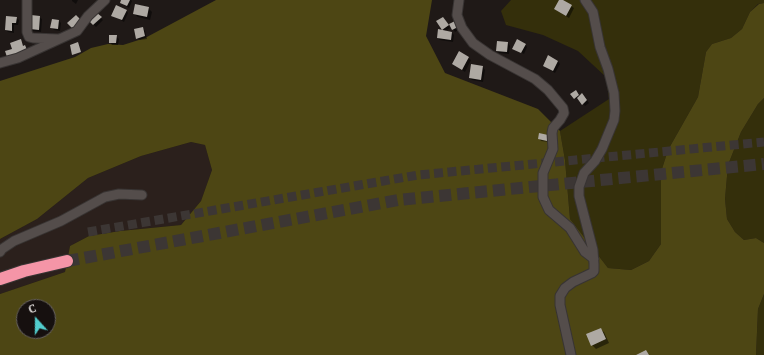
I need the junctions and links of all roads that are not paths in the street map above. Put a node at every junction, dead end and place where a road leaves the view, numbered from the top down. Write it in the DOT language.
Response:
graph roads {
  1 [pos="27,0"];
  2 [pos="105,0"];
  3 [pos="459,0"];
  4 [pos="585,0"];
  5 [pos="62,38"];
  6 [pos="0,63"];
  7 [pos="142,195"];
  8 [pos="0,252"];
  9 [pos="594,259"];
  10 [pos="67,261"];
  11 [pos="0,279"];
  12 [pos="571,355"];
  1 -- 5 [label="street"];
  2 -- 5 [label="street"];
  3 -- 9 [label="street"];
  4 -- 9 [label="street"];
  5 -- 6 [label="street"];
  7 -- 8 [label="street"];
  9 -- 12 [label="street"];
  10 -- 11 [label="highway"];
}
